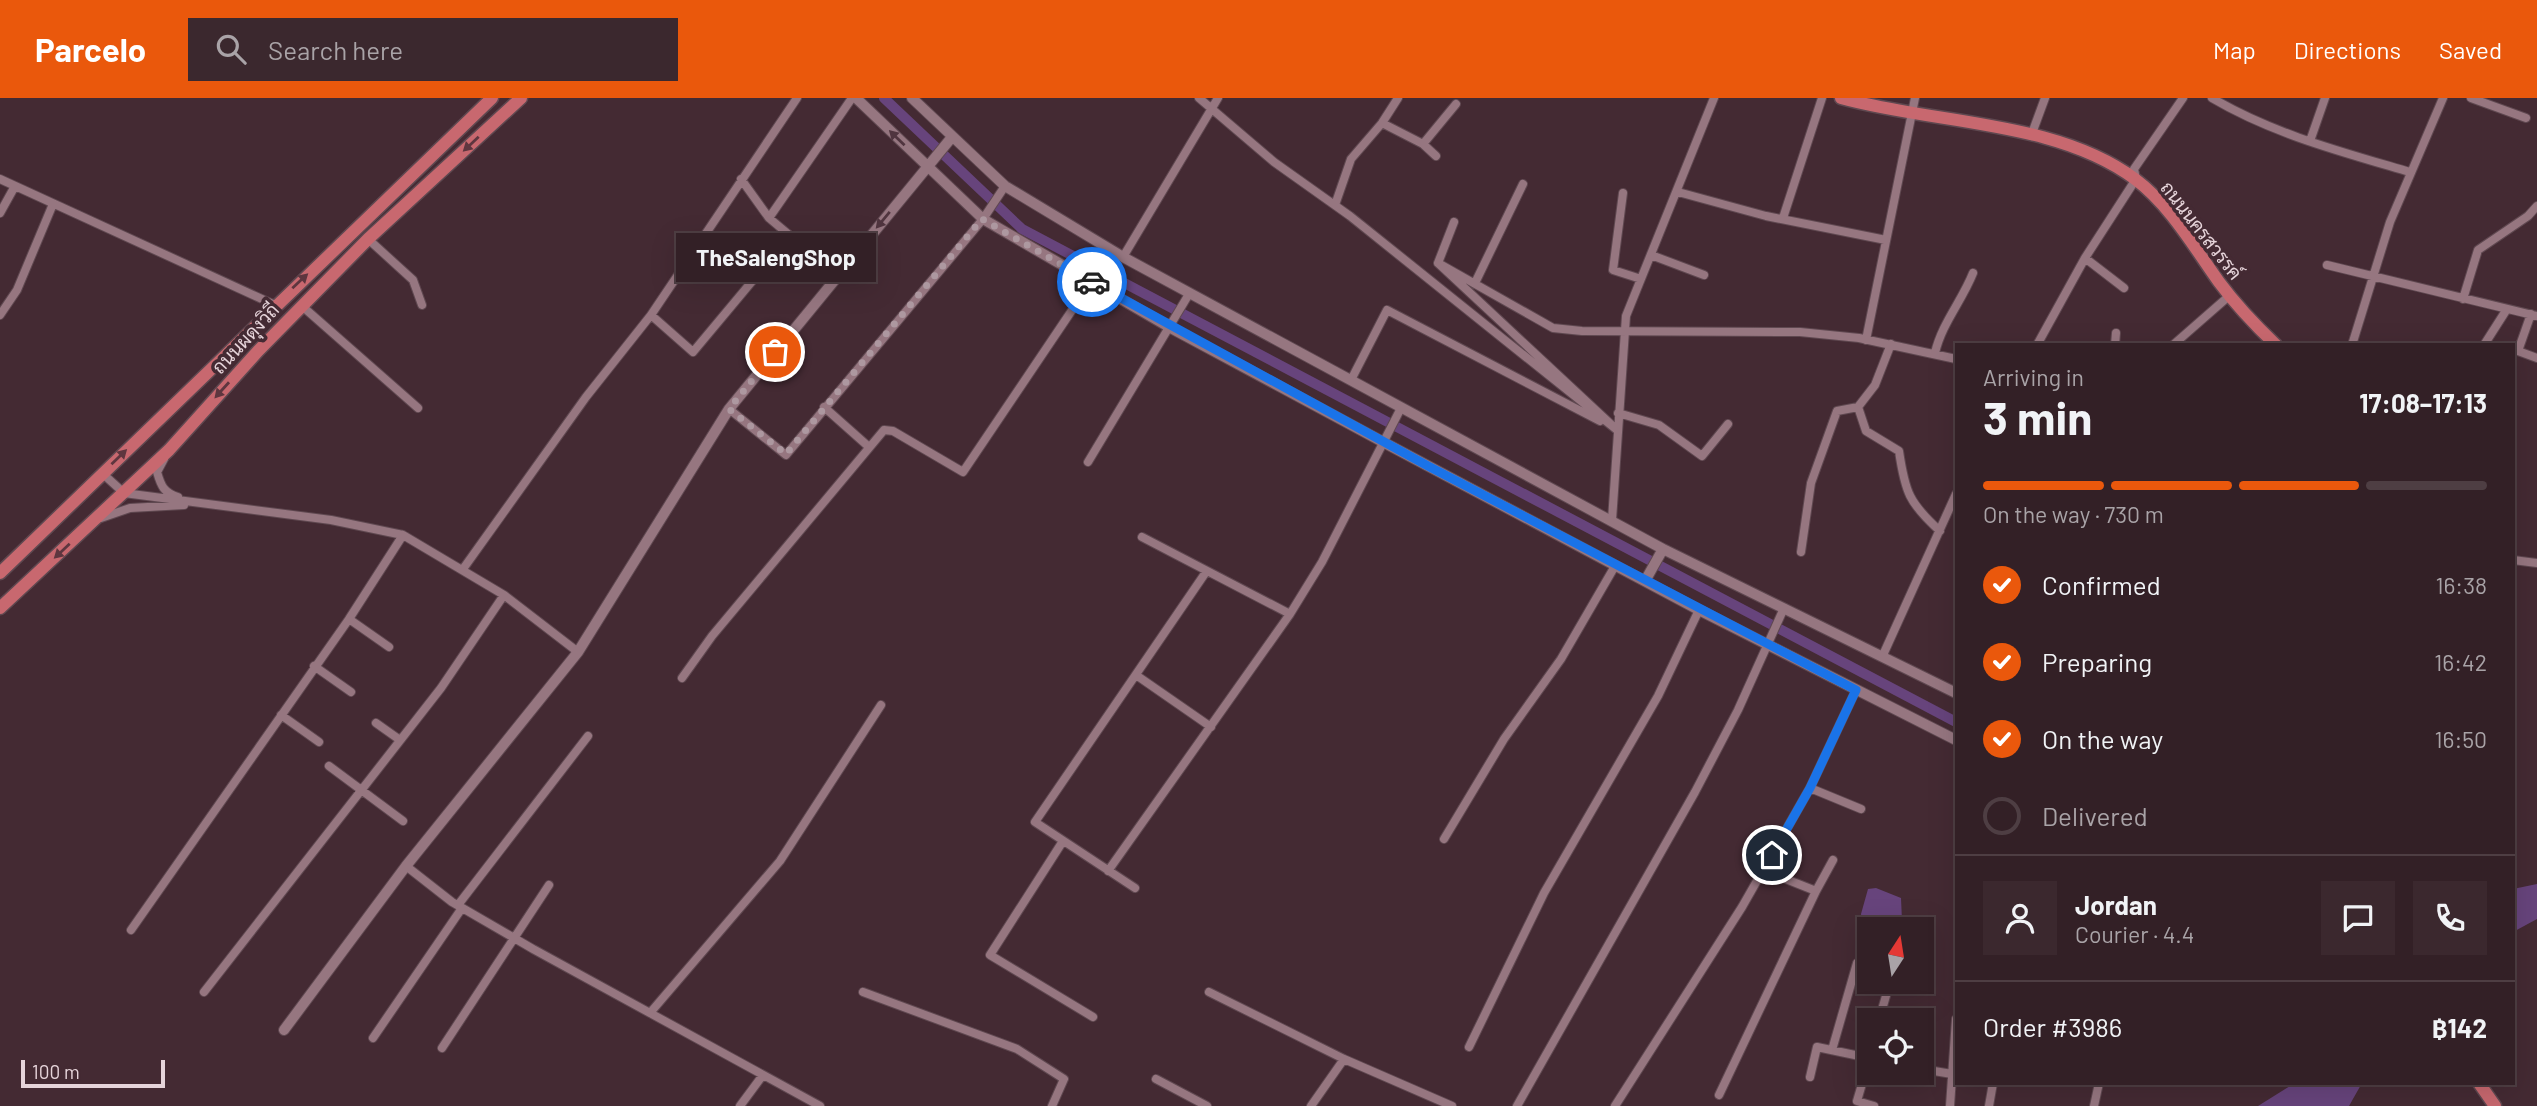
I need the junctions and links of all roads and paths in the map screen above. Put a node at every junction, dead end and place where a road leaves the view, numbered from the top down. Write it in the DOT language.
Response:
graph roads {
  1 [pos="492,98"];
  2 [pos="521,98"];
  3 [pos="797,98"];
  4 [pos="854,98"];
  5 [pos="912,98"];
  6 [pos="1199,98"];
  7 [pos="1218,98"];
  8 [pos="1398,98"];
  9 [pos="1714,98"];
  10 [pos="1822,98"];
  11 [pos="1841,98"];
  12 [pos="1916,98"];
  13 [pos="2045,98"];
  14 [pos="2183,98"];
  15 [pos="2212,98"];
  16 [pos="2325,98"];
  17 [pos="2443,98"];
  18 [pos="2471,98"];
  19 [pos="1457,104"];
  20 [pos="1210,111"];
  21 [pos="1912,113"];
  22 [pos="2526,118"];
  23 [pos="1382,123"];
  24 [pos="2031,136"];
  25 [pos="952,137"];
  26 [pos="2310,141"];
  27 [pos="1423,144"];
  28 [pos="1436,156"];
  29 [pos="927,167"];
  30 [pos="2410,173"];
  31 [pos="0,179"];
  32 [pos="741,179"];
  33 [pos="2136,179"];
  34 [pos="1523,184"];
  35 [pos="15,186"];
  36 [pos="1005,186"];
  37 [pos="1678,192"];
  38 [pos="1623,193"];
  39 [pos="53,204"];
  40 [pos="1335,205"];
  41 [pos="2537,206"];
  42 [pos="0,213"];
  43 [pos="769,218"];
  44 [pos="1783,218"];
  45 [pos="982,219"];
  46 [pos="1454,222"];
  47 [pos="789,237"];
  48 [pos="368,239"];
  49 [pos="1886,240"];
  50 [pos="1651,255"];
  51 [pos="1123,257"];
  52 [pos="2085,258"];
  53 [pos="1438,263"];
  54 [pos="2327,265"];
  55 [pos="1973,273"];
  56 [pos="837,275"];
  57 [pos="1704,275"];
  58 [pos="2374,277"];
  59 [pos="1641,279"];
  60 [pos="1091,282"];
  61 [pos="1475,284"];
  62 [pos="2124,288"];
  63 [pos="1189,294"];
  64 [pos="2229,296"];
  65 [pos="2463,299"];
  66 [pos="422,304"];
  67 [pos="275,305"];
  68 [pos="302,306"];
  69 [pos="2507,309"];
  70 [pos="0,315"];
  71 [pos="651,315"];
  72 [pos="2534,315"];
  73 [pos="290,318"];
  74 [pos="1169,327"];
  75 [pos="1623,331"];
  76 [pos="2116,333"];
  77 [pos="1866,340"];
  78 [pos="2038,343"];
  79 [pos="2115,343"];
  80 [pos="2175,343"];
  81 [pos="2274,343"];
  82 [pos="2354,343"];
  83 [pos="2485,343"];
  84 [pos="1891,344"];
  85 [pos="1935,353"];
  86 [pos="2537,358"];
  87 [pos="1955,359"];
  88 [pos="1351,380"];
  89 [pos="824,407"];
  90 [pos="1858,407"];
  91 [pos="418,408"];
  92 [pos="1401,408"];
  93 [pos="729,409"];
  94 [pos="1618,413"];
  95 [pos="1728,424"];
  96 [pos="1617,430"];
  97 [pos="1383,442"];
  98 [pos="869,447"];
  99 [pos="169,450"];
  100 [pos="1088,462"];
  101 [pos="102,473"];
  102 [pos="124,493"];
  103 [pos="1955,496"];
  104 [pos="208,505"];
  105 [pos="97,519"];
  106 [pos="1612,520"];
  107 [pos="1940,531"];
  108 [pos="403,535"];
  109 [pos="1142,537"];
  110 [pos="1662,549"];
  111 [pos="1801,552"];
  112 [pos="2515,560"];
  113 [pos="2537,563"];
  114 [pos="1615,566"];
  115 [pos="463,569"];
  116 [pos="1206,572"];
  117 [pos="0,573"];
  118 [pos="1645,582"];
  119 [pos="504,595"];
  120 [pos="0,608"];
  121 [pos="1784,608"];
  122 [pos="1699,610"];
  123 [pos="1290,614"];
  124 [pos="349,619"];
  125 [pos="1766,645"];
  126 [pos="389,647"];
  127 [pos="578,652"];
  128 [pos="1883,655"];
  129 [pos="314,666"];
  130 [pos="1136,675"];
  131 [pos="682,678"];
  132 [pos="1856,690"];
  133 [pos="1955,691"];
  134 [pos="352,692"];
  135 [pos="881,705"];
  136 [pos="281,715"];
  137 [pos="376,723"];
  138 [pos="1211,727"];
  139 [pos="588,736"];
  140 [pos="400,740"];
  141 [pos="1955,740"];
  142 [pos="319,743"];
  143 [pos="329,766"];
  144 [pos="1810,788"];
  145 [pos="361,790"];
  146 [pos="1861,809"];
  147 [pos="403,821"];
  148 [pos="1444,839"];
  149 [pos="1063,841"];
  150 [pos="1833,860"];
  151 [pos="406,866"];
  152 [pos="1763,870"];
  153 [pos="1108,871"];
  154 [pos="549,885"];
  155 [pos="1135,888"];
  156 [pos="1816,891"];
  157 [pos="460,906"];
  158 [pos="131,930"];
  159 [pos="514,937"];
  160 [pos="1857,963"];
  161 [pos="204,992"];
  162 [pos="863,992"];
  163 [pos="1209,992"];
  164 [pos="650,1013"];
  165 [pos="1093,1017"];
  166 [pos="284,1030"];
  167 [pos="1955,1033"];
  168 [pos="373,1038"];
  169 [pos="1469,1047"];
  170 [pos="442,1048"];
  171 [pos="1832,1050"];
  172 [pos="1857,1056"];
  173 [pos="1344,1059"];
  174 [pos="1934,1071"];
  175 [pos="763,1074"];
  176 [pos="1952,1074"];
  177 [pos="1810,1077"];
  178 [pos="1156,1079"];
  179 [pos="1862,1085"];
  180 [pos="1993,1085"];
  181 [pos="2099,1085"];
  182 [pos="2480,1085"];
  183 [pos="1719,1094"];
  184 [pos="2493,1105"];
  185 [pos="740,1106"];
  186 [pos="820,1106"];
  187 [pos="1052,1106"];
  188 [pos="1207,1106"];
  189 [pos="1311,1106"];
  190 [pos="1452,1106"];
  191 [pos="1517,1106"];
  192 [pos="1615,1106"];
  193 [pos="1874,1106"];
  194 [pos="1950,1106"];
  195 [pos="1989,1106"];
  196 [pos="2094,1106"];
  67 -- 1 [label="main road, ถนนผดุงวิถี, one-way"];
  2 -- 48 [label="main road, ถนนผดุงวิถี, one-way"];
  3 -- 32 [label="street"];
  29 -- 4 [label="street, one-way"];
  4 -- 43 [label="street"];
  5 -- 25 [label="street"];
  6 -- 20 [label="street"];
  7 -- 20 [label="street"];
  8 -- 23 [label="street"];
  9 -- 37 [label="street"];
  10 -- 44 [label="street"];
  11 -- 21 [label="main road, ถนนนครสวรรค์"];
  12 -- 21 [label="street"];
  13 -- 24 [label="street"];
  14 -- 33 [label="street"];
  15 -- 26 [label="street"];
  16 -- 26 [label="street"];
  17 -- 30 [label="street"];
  18 -- 22 [label="street"];
  19 -- 27 [label="street"];
  20 -- 40 [label="street"];
  20 -- 51 [label="street"];
  21 -- 24 [label="main road, ถนนนครสวรรค์"];
  21 -- 49 [label="street"];
  23 -- 27 [label="street"];
  23 -- 40 [label="street"];
  24 -- 33 [label="main road, ถนนนครสวรรค์"];
  25 -- 29 [label="street"];
  25 -- 36 [label="street"];
  26 -- 30 [label="street"];
  27 -- 28 [label="street"];
  29 -- 45 [label="street"];
  29 -- 56 [label="street, one-way"];
  30 -- 58 [label="street"];
  31 -- 35 [label="street"];
  32 -- 43 [label="street"];
  32 -- 71 [label="street"];
  33 -- 52 [label="street"];
  33 -- 64 [label="main road, ถนนนครสวรรค์"];
  34 -- 61 [label="street"];
  35 -- 39 [label="street"];
  35 -- 42 [label="street"];
  36 -- 45 [label="street"];
  36 -- 51 [label="street"];
  37 -- 44 [label="street"];
  37 -- 50 [label="street"];
  38 -- 59 [label="street"];
  39 -- 67 [label="street"];
  39 -- 70 [label="street"];
  40 -- 96 [label="street"];
  41 -- 65 [label="street"];
  43 -- 47 [label="street"];
  44 -- 49 [label="street"];
  45 -- 60 [label="street"];
  45 -- 89 [label="street"];
  46 -- 53 [label="street"];
  47 -- 56 [label="street"];
  47 -- 71 [label="street"];
  48 -- 66 [label="street"];
  48 -- 68 [label="main road, ถนนผดุงวิถี"];
  49 -- 77 [label="street"];
  50 -- 57 [label="street"];
  50 -- 59 [label="street"];
  51 -- 63 [label="street"];
  52 -- 62 [label="street"];
  52 -- 78 [label="street"];
  53 -- 61 [label="street"];
  53 -- 96 [label="street"];
  54 -- 58 [label="street"];
  55 -- 85 [label="street"];
  56 -- 93 [label="street"];
  58 -- 65 [label="street"];
  58 -- 82 [label="street"];
  59 -- 75 [label="street"];
  60 -- 74 [label="street"];
  60 -- 98 [label="street"];
  61 -- 75 [label="street"];
  63 -- 74 [label="street"];
  63 -- 88 [label="street"];
  64 -- 80 [label="street"];
  64 -- 81 [label="main road, ถนนนครสวรรค์"];
  65 -- 69 [label="street"];
  67 -- 73 [label="main road"];
  101 -- 67 [label="main road, ถนนผดุงวิถี, one-way"];
  68 -- 73 [label="main road, ถนนผดุงวิถี"];
  68 -- 91 [label="street"];
  69 -- 72 [label="street"];
  69 -- 83 [label="street"];
  71 -- 115 [label="street"];
  72 -- 86 [label="street"];
  73 -- 99 [label="main road, ถนนผดุงวิถี, one-way"];
  74 -- 97 [label="street"];
  74 -- 100 [label="street"];
  75 -- 77 [label="street"];
  75 -- 94 [label="street"];
  76 -- 79 [label="street"];
  77 -- 84 [label="street"];
  84 -- 85 [label="street"];
  84 -- 90 [label="street"];
  85 -- 87 [label="street"];
  88 -- 92 [label="street"];
  88 -- 96 [label="street"];
  89 -- 93 [label="street"];
  89 -- 98 [label="street"];
  90 -- 107 [label="street"];
  90 -- 111 [label="street"];
  92 -- 97 [label="street"];
  92 -- 106 [label="street"];
  93 -- 127 [label="street"];
  94 -- 95 [label="street"];
  94 -- 96 [label="street"];
  96 -- 106 [label="street"];
  97 -- 114 [label="street"];
  97 -- 123 [label="street"];
  98 -- 131 [label="street"];
  99 -- 102 [label="main road, ถนนผดุงวิถี"];
  99 -- 104 [label="street"];
  101 -- 102 [label="street"];
  101 -- 117 [label="main road, ถนนผดุงวิถี"];
  102 -- 104 [label="street"];
  102 -- 105 [label="main road, ถนนผดุงวิถี"];
  103 -- 107 [label="street"];
  104 -- 105 [label="street"];
  104 -- 108 [label="street"];
  105 -- 120 [label="main road, ถนนผดุงวิถี, one-way"];
  106 -- 110 [label="street"];
  107 -- 128 [label="street"];
  108 -- 115 [label="street"];
  108 -- 124 [label="street"];
  109 -- 116 [label="street"];
  110 -- 118 [label="street"];
  110 -- 121 [label="street"];
  112 -- 113 [label="street"];
  114 -- 118 [label="street"];
  114 -- 148 [label="street"];
  115 -- 119 [label="street"];
  116 -- 123 [label="street"];
  116 -- 130 [label="street"];
  118 -- 122 [label="street"];
  119 -- 127 [label="street"];
  119 -- 140 [label="street"];
  121 -- 125 [label="street"];
  121 -- 128 [label="street"];
  122 -- 125 [label="street"];
  122 -- 169 [label="street"];
  123 -- 138 [label="street"];
  124 -- 126 [label="street"];
  124 -- 129 [label="street"];
  125 -- 132 [label="street"];
  125 -- 191 [label="street"];
  127 -- 151 [label="street"];
  128 -- 133 [label="street"];
  129 -- 134 [label="street"];
  129 -- 136 [label="street"];
  130 -- 138 [label="street"];
  130 -- 149 [label="street"];
  132 -- 141 [label="street"];
  132 -- 144 [label="street"];
  135 -- 164 [label="street"];
  136 -- 142 [label="street"];
  136 -- 158 [label="street"];
  137 -- 140 [label="street"];
  138 -- 153 [label="street"];
  139 -- 157 [label="street"];
  140 -- 145 [label="street"];
  143 -- 145 [label="street"];
  144 -- 146 [label="street"];
  144 -- 152 [label="street"];
  145 -- 147 [label="street"];
  145 -- 161 [label="street"];
  149 -- 153 [label="street"];
  149 -- 165 [label="street"];
  150 -- 156 [label="street"];
  151 -- 157 [label="street"];
  151 -- 166 [label="street"];
  152 -- 156 [label="street"];
  152 -- 192 [label="street"];
  153 -- 155 [label="street"];
  154 -- 159 [label="street"];
  156 -- 183 [label="street"];
  157 -- 159 [label="street"];
  157 -- 168 [label="street"];
  159 -- 164 [label="street"];
  159 -- 170 [label="street"];
  160 -- 171 [label="street"];
  162 -- 187 [label="street"];
  163 -- 173 [label="street"];
  164 -- 175 [label="street"];
  167 -- 176 [label="street"];
  171 -- 172 [label="street"];
  171 -- 177 [label="street"];
  173 -- 189 [label="street"];
  173 -- 190 [label="street"];
  174 -- 176 [label="street"];
  175 -- 185 [label="street"];
  175 -- 186 [label="street"];
  176 -- 194 [label="street"];
  178 -- 188 [label="street"];
  179 -- 193 [label="street"];
  180 -- 195 [label="street"];
  181 -- 196 [label="street"];
  182 -- 184 [label="main road"];
}
